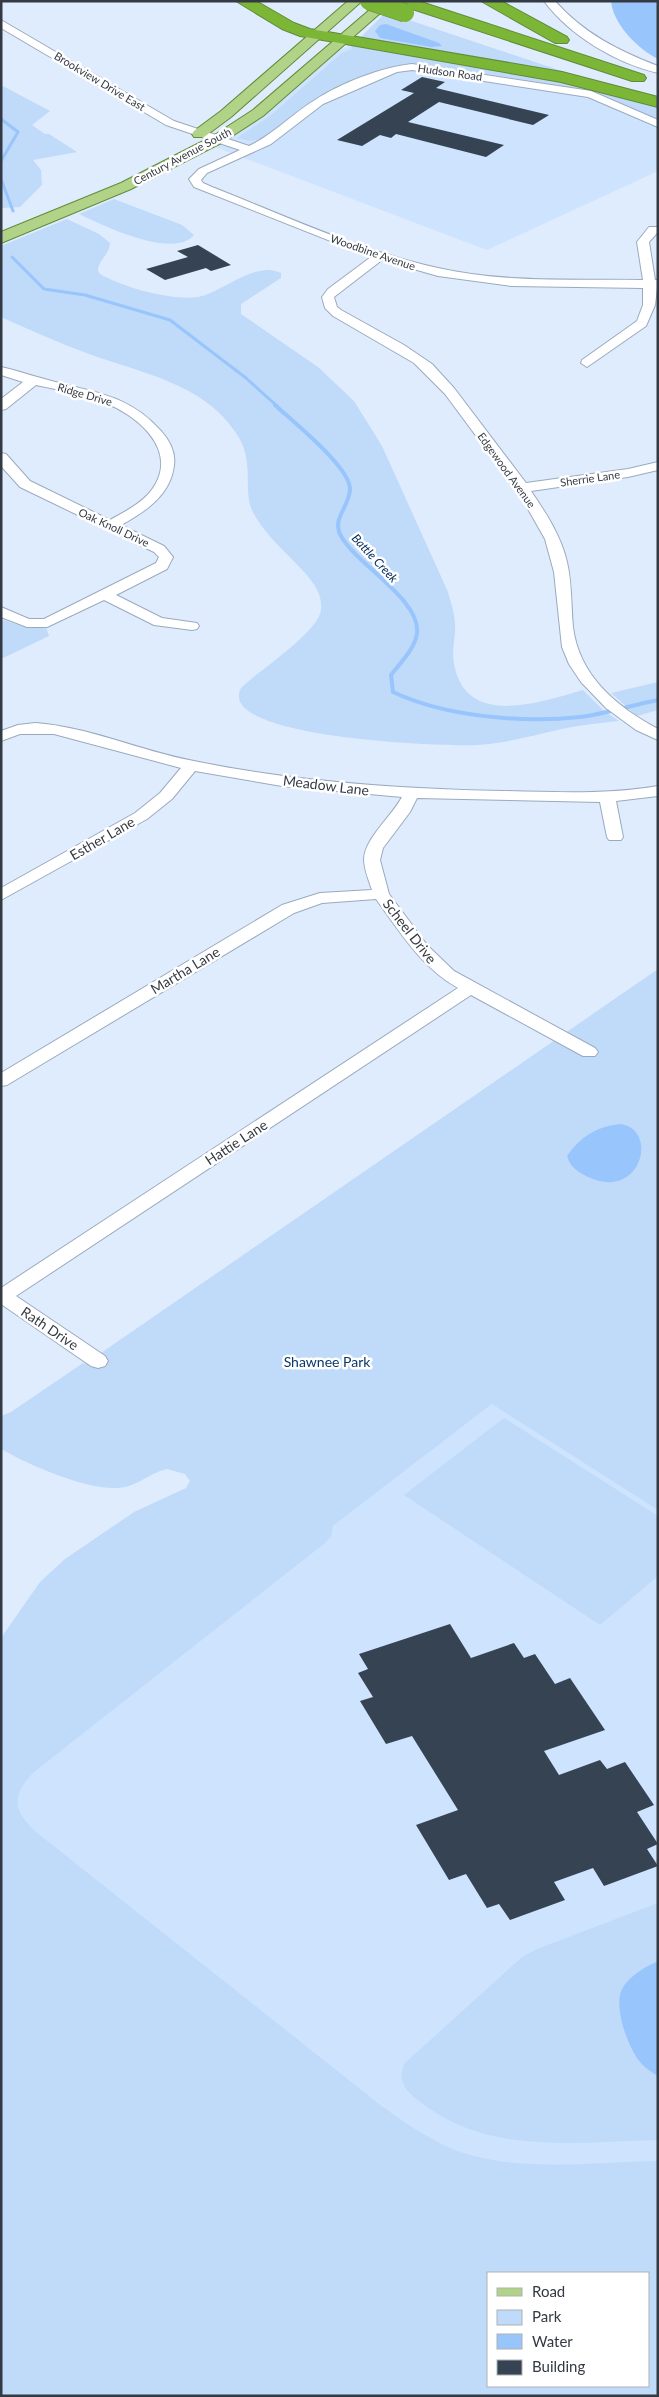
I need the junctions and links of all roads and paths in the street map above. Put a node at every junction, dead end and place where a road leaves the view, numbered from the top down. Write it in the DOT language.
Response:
graph roads {
  1 [pos="244,1"];
  2 [pos="356,1"];
  3 [pos="369,1"];
  4 [pos="388,1"];
  5 [pos="489,1"];
  6 [pos="549,1"];
  7 [pos="408,7"];
  8 [pos="1,23"];
  9 [pos="314,35"];
  10 [pos="341,41"];
  11 [pos="658,70"];
  12 [pos="658,79"];
  13 [pos="658,84"];
  14 [pos="658,97"];
  15 [pos="658,102"];
  16 [pos="658,124"];
  17 [pos="200,134"];
  18 [pos="218,139"];
  19 [pos="251,150"];
  20 [pos="1,226"];
  21 [pos="653,230"];
  22 [pos="1,238"];
  23 [pos="380,256"];
  24 [pos="653,284"];
  25 [pos="587,363"];
  26 [pos="1,371"];
  27 [pos="34,380"];
  28 [pos="1,406"];
  29 [pos="1,457"];
  30 [pos="658,466"];
  31 [pos="522,488"];
  32 [pos="110,525"];
  33 [pos="105,595"];
  34 [pos="1,611"];
  35 [pos="192,626"];
  36 [pos="604,700"];
  37 [pos="39,710"];
  38 [pos="32,727"];
  39 [pos="658,735"];
  40 [pos="1,736"];
  41 [pos="191,766"];
  42 [pos="658,791"];
  43 [pos="411,794"];
  44 [pos="607,798"];
  45 [pos="615,837"];
  46 [pos="381,894"];
  47 [pos="1,895"];
  48 [pos="469,988"];
  49 [pos="589,1052"];
  50 [pos="1,1081"];
  51 [pos="2,1295"];
  52 [pos="98,1361"];
  1 -- 9 [label="highway"];
  2 -- 9 [label="main road, Century Avenue South"];
  3 -- 7 [label="highway, bridge"];
  4 -- 10 [label="main road, Century Avenue South"];
  5 -- 12 [label="highway"];
  6 -- 11 [label="street"];
  7 -- 13 [label="highway"];
  7 -- 14 [label="highway"];
  8 -- 17 [label="street, Brookview Drive East"];
  9 -- 10 [label="highway"];
  9 -- 17 [label="main road, Century Avenue South"];
  10 -- 15 [label="highway"];
  10 -- 18 [label="main road, Century Avenue South"];
  16 -- 19 [label="street, Hudson Road"];
  17 -- 18 [label="street"];
  17 -- 20 [label="main road, Century Avenue South"];
  18 -- 19 [label="street"];
  18 -- 22 [label="main road, Century Avenue South"];
  19 -- 23 [label="street, Woodbine Avenue"];
  21 -- 24 [label="street"];
  23 -- 24 [label="street, Woodbine Avenue"];
  23 -- 31 [label="street, Edgewood Avenue"];
  24 -- 25 [label="street"];
  26 -- 27 [label="street, Ridge Drive"];
  27 -- 28 [label="street"];
  27 -- 32 [label="street, Ridge Drive"];
  29 -- 32 [label="street, Oak Knoll Drive"];
  30 -- 31 [label="street, Sherrie Lane"];
  31 -- 36 [label="street, Edgewood Avenue"];
  32 -- 33 [label="street, Oak Knoll Drive"];
  33 -- 34 [label="street"];
  33 -- 35 [label="street"];
  36 -- 39 [label="street, Edgewood Avenue"];
  37 -- 38 [label="street"];
  38 -- 40 [label="street, Meadow Lane"];
  38 -- 41 [label="street, Meadow Lane"];
  41 -- 43 [label="street, Meadow Lane"];
  41 -- 47 [label="street, Esther Lane"];
  42 -- 44 [label="street, Meadow Lane"];
  43 -- 44 [label="street, Meadow Lane"];
  43 -- 46 [label="street, Scheel Drive"];
  44 -- 45 [label="street"];
  46 -- 48 [label="street, Scheel Drive"];
  46 -- 50 [label="street, Martha Lane"];
  48 -- 49 [label="street, Scheel Drive"];
  48 -- 51 [label="street, Hattie Lane"];
  51 -- 52 [label="street, Rath Drive"];
}
